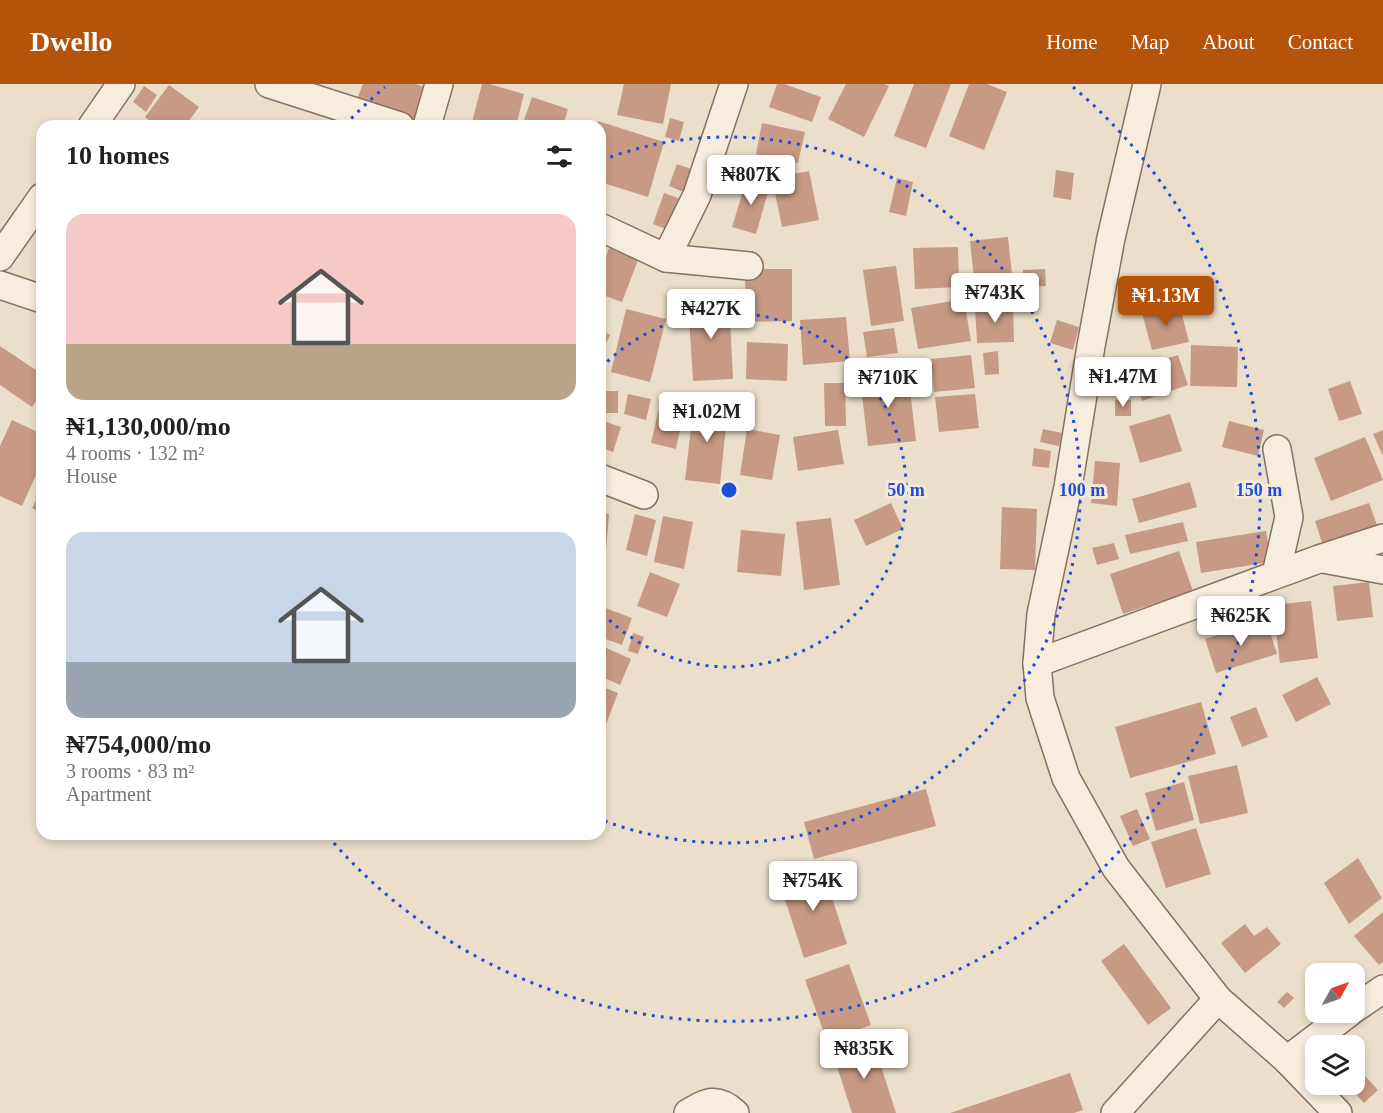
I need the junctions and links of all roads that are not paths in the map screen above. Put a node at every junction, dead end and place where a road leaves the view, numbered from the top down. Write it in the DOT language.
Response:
graph roads {
  1 [pos="121,84"];
  2 [pos="269,84"];
  3 [pos="439,84"];
  4 [pos="734,84"];
  5 [pos="1148,84"];
  6 [pos="96,120"];
  7 [pos="381,120"];
  8 [pos="429,120"];
  9 [pos="36,206"];
  10 [pos="606,230"];
  11 [pos="0,257"];
  12 [pos="666,258"];
  13 [pos="749,266"];
  14 [pos="0,285"];
  15 [pos="36,297"];
  16 [pos="1277,449"];
  17 [pos="606,480"];
  18 [pos="644,495"];
  19 [pos="1383,538"];
  20 [pos="1319,559"];
  21 [pos="1383,570"];
  22 [pos="1276,574"];
  23 [pos="1037,663"];
  24 [pos="1383,988"];
  25 [pos="1218,999"];
  26 [pos="1365,1001"];
  27 [pos="1336,1023"];
  28 [pos="1287,1060"];
  29 [pos="688,1113"];
  30 [pos="735,1113"];
  31 [pos="1115,1113"];
  32 [pos="1338,1113"];
  1 -- 6 [label="street"];
  2 -- 7 [label="street"];
  3 -- 8 [label="street"];
  4 -- 12 [label="street"];
  5 -- 23 [label="street"];
  9 -- 11 [label="street"];
  10 -- 12 [label="street"];
  12 -- 13 [label="street"];
  14 -- 15 [label="street"];
  16 -- 22 [label="street"];
  17 -- 18 [label="street"];
  19 -- 20 [label="street"];
  20 -- 21 [label="street"];
  20 -- 22 [label="street"];
  22 -- 23 [label="street"];
  23 -- 25 [label="street"];
  24 -- 26 [label="street"];
  25 -- 28 [label="street"];
  25 -- 31 [label="street"];
  27 -- 28 [label="street"];
  28 -- 32 [label="street"];
  29 -- 30 [label="street"];
}
